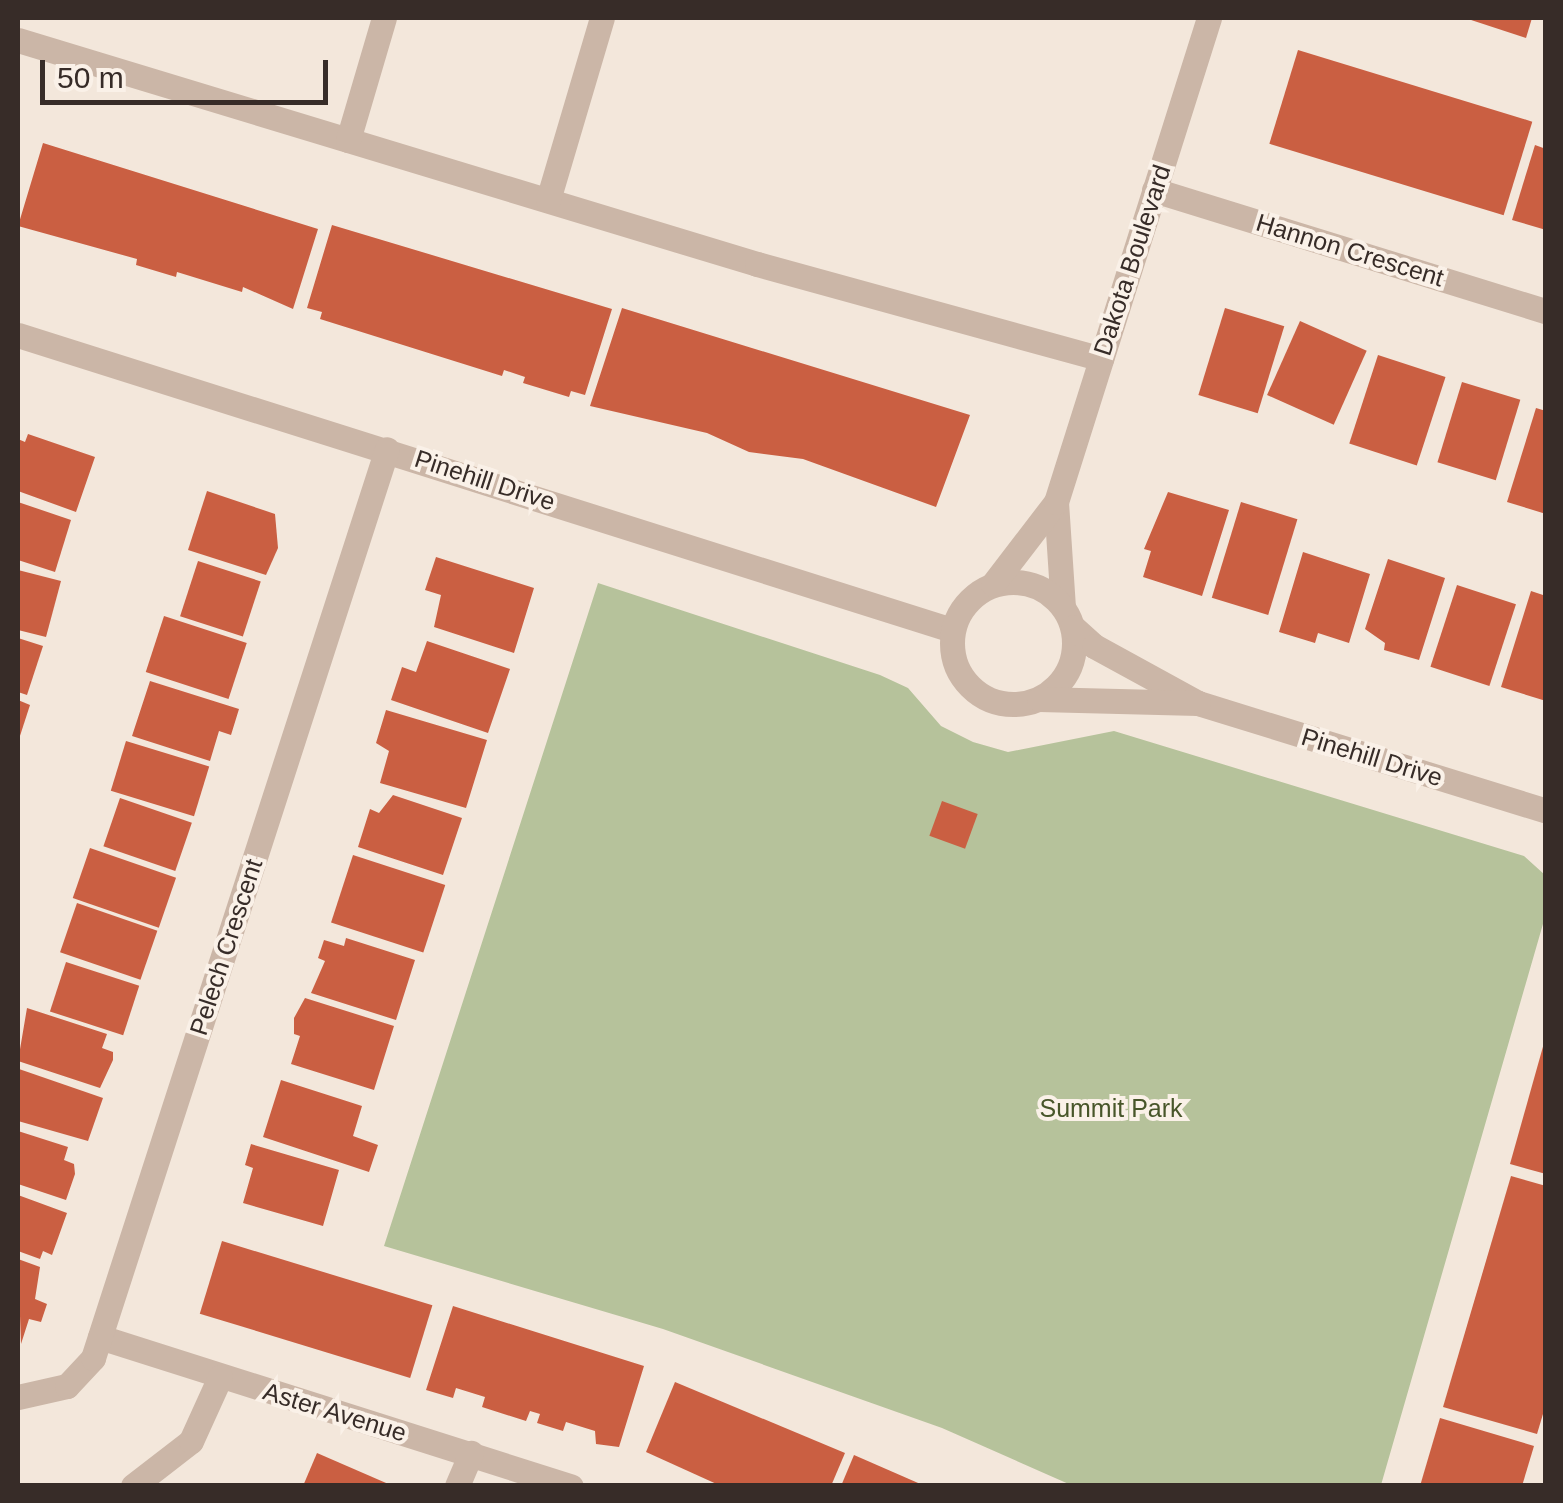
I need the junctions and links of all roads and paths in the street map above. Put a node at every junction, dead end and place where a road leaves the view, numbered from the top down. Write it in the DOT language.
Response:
graph roads {
  1 [pos="384,18"];
  2 [pos="602,18"];
  3 [pos="1209,18"];
  4 [pos="18,40"];
  5 [pos="348,140"];
  6 [pos="1154,190"];
  7 [pos="548,200"];
  8 [pos="1546,311"];
  9 [pos="18,335"];
  10 [pos="1101,359"];
  11 [pos="387,449"];
  12 [pos="1056,502"];
  13 [pos="993,584"];
  14 [pos="1068,617"];
  15 [pos="952,630"];
  16 [pos="1039,699"];
  17 [pos="1198,703"];
  18 [pos="1546,810"];
  19 [pos="100,1337"];
  20 [pos="220,1377"];
  21 [pos="18,1397"];
  22 [pos="471,1453"];
  23 [pos="132,1486"];
  24 [pos="458,1486"];
  25 [pos="571,1486"];
  1 -- 5 [label="street"];
  2 -- 7 [label="street"];
  3 -- 6 [label="street, Dakota Boulevard"];
  4 -- 5 [label="street"];
  5 -- 7 [label="street"];
  6 -- 8 [label="street, Hannon Crescent"];
  6 -- 10 [label="street, Dakota Boulevard"];
  7 -- 10 [label="street"];
  9 -- 11 [label="street, Pinehill Drive"];
  10 -- 12 [label="street, Dakota Boulevard"];
  11 -- 15 [label="street, Pinehill Drive"];
  11 -- 19 [label="street, Pelech Crescent"];
  12 -- 13 [label="street, Dakota Boulevard"];
  12 -- 14 [label="street, Dakota Boulevard"];
  13 -- 14 [label="street"];
  13 -- 15 [label="street"];
  14 -- 16 [label="street"];
  14 -- 17 [label="street, Pinehill Drive"];
  15 -- 16 [label="street"];
  16 -- 17 [label="street, Pinehill Drive"];
  17 -- 18 [label="street, Pinehill Drive"];
  19 -- 20 [label="street, Aster Avenue"];
  19 -- 21 [label="street, Pelech Crescent"];
  20 -- 22 [label="street, Aster Avenue"];
  20 -- 23 [label="street"];
  22 -- 24 [label="street"];
  22 -- 25 [label="street, Aster Avenue"];
}
